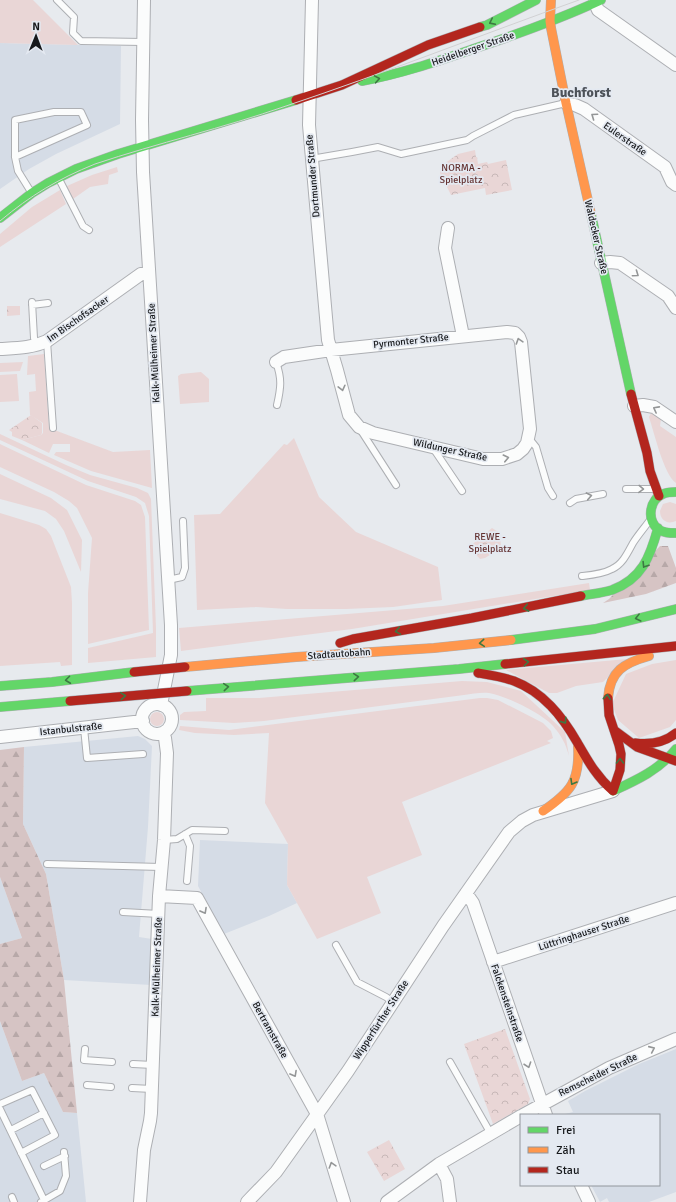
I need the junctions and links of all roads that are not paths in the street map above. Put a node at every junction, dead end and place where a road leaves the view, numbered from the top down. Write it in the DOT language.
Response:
graph roads {
  1 [pos="57,0"];
  2 [pos="144,0"];
  3 [pos="312,0"];
  4 [pos="536,0"];
  5 [pos="551,0"];
  6 [pos="598,2"];
  7 [pos="550,21"];
  8 [pos="143,42"];
  9 [pos="676,65"];
  10 [pos="342,85"];
  11 [pos="309,96"];
  12 [pos="566,103"];
  13 [pos="143,147"];
  14 [pos="15,157"];
  15 [pos="311,159"];
  16 [pos="58,178"];
  17 [pos="676,185"];
  18 [pos="32,193"];
  19 [pos="0,218"];
  20 [pos="448,228"];
  21 [pos="89,230"];
  22 [pos="601,263"];
  23 [pos="149,273"];
  24 [pos="48,303"];
  25 [pos="676,308"];
  26 [pos="462,336"];
  27 [pos="42,343"];
  28 [pos="0,349"];
  29 [pos="331,350"];
  30 [pos="276,362"];
  31 [pos="277,405"];
  32 [pos="634,406"];
  33 [pos="676,422"];
  34 [pos="359,427"];
  35 [pos="53,428"];
  36 [pos="528,440"];
  37 [pos="432,447"];
  38 [pos="396,485"];
  39 [pos="626,489"];
  40 [pos="462,491"];
  41 [pos="676,492"];
  42 [pos="660,493"];
  43 [pos="603,494"];
  44 [pos="552,496"];
  45 [pos="570,503"];
  46 [pos="651,519"];
  47 [pos="183,521"];
  48 [pos="658,528"];
  49 [pos="675,535"];
  50 [pos="582,576"];
  51 [pos="168,580"];
  52 [pos="676,609"];
  53 [pos="676,647"];
  54 [pos="296,657"];
  55 [pos="459,669"];
  56 [pos="63,671"];
  57 [pos="134,672"];
  58 [pos="0,686"];
  59 [pos="161,705"];
  60 [pos="0,708"];
  61 [pos="143,722"];
  62 [pos="84,728"];
  63 [pos="614,730"];
  64 [pos="163,733"];
  65 [pos="676,733"];
  66 [pos="0,736"];
  67 [pos="630,742"];
  68 [pos="578,744"];
  69 [pos="676,749"];
  70 [pos="143,754"];
  71 [pos="672,759"];
  72 [pos="645,785"];
  73 [pos="613,791"];
  74 [pos="543,811"];
  75 [pos="225,831"];
  76 [pos="185,834"];
  77 [pos="164,840"];
  78 [pos="47,864"];
  79 [pos="161,867"];
  80 [pos="187,881"];
  81 [pos="466,893"];
  82 [pos="159,896"];
  83 [pos="676,903"];
  84 [pos="123,912"];
  85 [pos="159,914"];
  86 [pos="336,945"];
  87 [pos="493,962"];
  88 [pos="393,1002"];
  89 [pos="676,1039"];
  90 [pos="85,1049"];
  91 [pos="112,1062"];
  92 [pos="450,1062"];
  93 [pos="133,1064"];
  94 [pos="153,1065"];
  95 [pos="87,1085"];
  96 [pos="111,1087"];
  97 [pos="132,1088"];
  98 [pos="152,1089"];
  99 [pos="0,1104"];
  100 [pos="0,1109"];
  101 [pos="544,1109"];
  102 [pos="44,1113"];
  103 [pos="317,1114"];
  104 [pos="528,1114"];
  105 [pos="520,1117"];
  106 [pos="11,1130"];
  107 [pos="490,1134"];
  108 [pos="21,1153"];
  109 [pos="439,1164"];
  110 [pos="44,1166"];
  111 [pos="581,1186"];
  112 [pos="42,1201"];
  113 [pos="140,1202"];
  114 [pos="247,1202"];
  115 [pos="344,1202"];
  116 [pos="387,1202"];
  117 [pos="450,1202"];
  118 [pos="589,1202"];
  1 -- 8 [label="lane"];
  2 -- 8 [label="street, Kalk-Mülheimer Straße"];
  3 -- 11 [label="street, Dortmunder Straße"];
  4 -- 7 [label="main road"];
  4 -- 10 [label="main road, Heidelberger Straße, one-way"];
  5 -- 7 [label="main road, Waldecker Straße"];
  6 -- 7 [label="main road, Heidelberger Straße"];
  6 -- 9 [label="street"];
  10 -- 7 [label="main road, Heidelberger Straße, one-way"];
  7 -- 12 [label="main road, Waldecker Straße"];
  8 -- 13 [label="street, Kalk-Mülheimer Straße"];
  10 -- 11 [label="main road, Heidelberger Straße"];
  11 -- 13 [label="main road, Heidelberger Straße"];
  11 -- 15 [label="street, Dortmunder Straße"];
  12 -- 15 [label="lane"];
  17 -- 12 [label="street, Eulerstraße, one-way"];
  12 -- 22 [label="main road, Waldecker Straße"];
  13 -- 16 [label="main road, Heidelberger Straße"];
  13 -- 23 [label="street, Kalk-Mülheimer Straße"];
  14 -- 14 [label="lane"];
  14 -- 18 [label="lane"];
  15 -- 29 [label="street, Dortmunder Straße"];
  16 -- 18 [label="main road, Heidelberger Straße"];
  16 -- 21 [label="lane"];
  18 -- 19 [label="main road, Heidelberger Straße"];
  20 -- 26 [label="street, Pyrmonter Straße"];
  22 -- 25 [label="street, one-way"];
  22 -- 32 [label="main road, Waldecker Straße"];
  23 -- 27 [label="street, Im Bischofsacker"];
  23 -- 51 [label="street, Kalk-Mülheimer Straße"];
  24 -- 27 [label="lane"];
  26 -- 29 [label="street, Pyrmonter Straße"];
  36 -- 26 [label="street, one-way"];
  27 -- 28 [label="street, Im Bischofsacker"];
  27 -- 35 [label="lane"];
  29 -- 30 [label="street, Pyrmonter Straße"];
  29 -- 34 [label="street, one-way"];
  30 -- 31 [label="lane"];
  33 -- 32 [label="street, one-way"];
  32 -- 42 [label="main road, Waldecker Straße"];
  34 -- 37 [label="street, Wildunger Straße"];
  34 -- 38 [label="lane"];
  37 -- 36 [label="street, Wildunger Straße, one-way"];
  36 -- 44 [label="lane"];
  37 -- 40 [label="lane"];
  39 -- 42 [label="lane, one-way"];
  41 -- 42 [label="main road"];
  42 -- 46 [label="main road"];
  45 -- 43 [label="lane, one-way"];
  46 -- 48 [label="main road"];
  46 -- 50 [label="lane"];
  47 -- 51 [label="lane"];
  48 -- 49 [label="main road"];
  48 -- 54 [label="main road, one-way"];
  51 -- 59 [label="street, Kalk-Mülheimer Straße"];
  52 -- 54 [label="main road, Stadtautobahn, one-way"];
  55 -- 53 [label="main road, one-way"];
  63 -- 53 [label="main road, one-way"];
  54 -- 57 [label="main road, Stadtautobahn, bridge"];
  60 -- 55 [label="main road, one-way, bridge"];
  55 -- 68 [label="main road, one-way"];
  56 -- 57 [label="main road"];
  57 -- 58 [label="main road, Stadtautobahn, one-way"];
  59 -- 61 [label="street"];
  59 -- 64 [label="street"];
  61 -- 62 [label="street, Istanbulstraße"];
  61 -- 64 [label="street"];
  62 -- 66 [label="street, Istanbulstraße"];
  62 -- 70 [label="lane"];
  63 -- 67 [label="main road"];
  73 -- 63 [label="main road, one-way"];
  64 -- 77 [label="street, Kalk-Mülheimer Straße"];
  65 -- 67 [label="main road"];
  67 -- 71 [label="main road"];
  68 -- 73 [label="main road"];
  68 -- 74 [label="main road, one-way"];
  69 -- 71 [label="main road"];
  71 -- 73 [label="main road"];
  72 -- 73 [label="main road"];
  73 -- 74 [label="street, Wipperfürther Straße"];
  74 -- 81 [label="street, Wipperfürther Straße"];
  75 -- 76 [label="lane"];
  76 -- 77 [label="lane"];
  76 -- 80 [label="lane"];
  77 -- 79 [label="street, Kalk-Mülheimer Straße"];
  78 -- 79 [label="lane"];
  79 -- 82 [label="street, Kalk-Mülheimer Straße"];
  81 -- 87 [label="street, Falckensteinstraße"];
  81 -- 88 [label="street, Wipperfürther Straße"];
  82 -- 85 [label="street, Kalk-Mülheimer Straße"];
  82 -- 103 [label="street, Bertramstraße, one-way"];
  83 -- 87 [label="street, Lüttringhauser Straße"];
  84 -- 85 [label="lane"];
  85 -- 94 [label="street, Kalk-Mülheimer Straße"];
  86 -- 88 [label="lane"];
  87 -- 101 [label="street, Falckensteinstraße, one-way"];
  88 -- 103 [label="street, Wipperfürther Straße"];
  101 -- 89 [label="street, Remscheider Straße, one-way"];
  90 -- 91 [label="lane"];
  92 -- 107 [label="lane"];
  93 -- 94 [label="lane"];
  94 -- 98 [label="street, Kalk-Mülheimer Straße"];
  95 -- 96 [label="lane"];
  97 -- 98 [label="lane"];
  98 -- 113 [label="street, Kalk-Mülheimer Straße"];
  99 -- 102 [label="lane"];
  100 -- 106 [label="lane"];
  101 -- 104 [label="street, Remscheider Straße"];
  102 -- 106 [label="lane"];
  102 -- 108 [label="lane"];
  103 -- 114 [label="street, Wipperfürther Straße"];
  115 -- 103 [label="street, Bertramstraße, one-way"];
  105 -- 107 [label="street, Remscheider Straße"];
  106 -- 108 [label="lane"];
  107 -- 109 [label="street, Remscheider Straße"];
  108 -- 112 [label="lane"];
  109 -- 116 [label="street, Remscheider Straße"];
  109 -- 117 [label="street"];
  110 -- 112 [label="lane"];
  111 -- 118 [label="street"];
}
